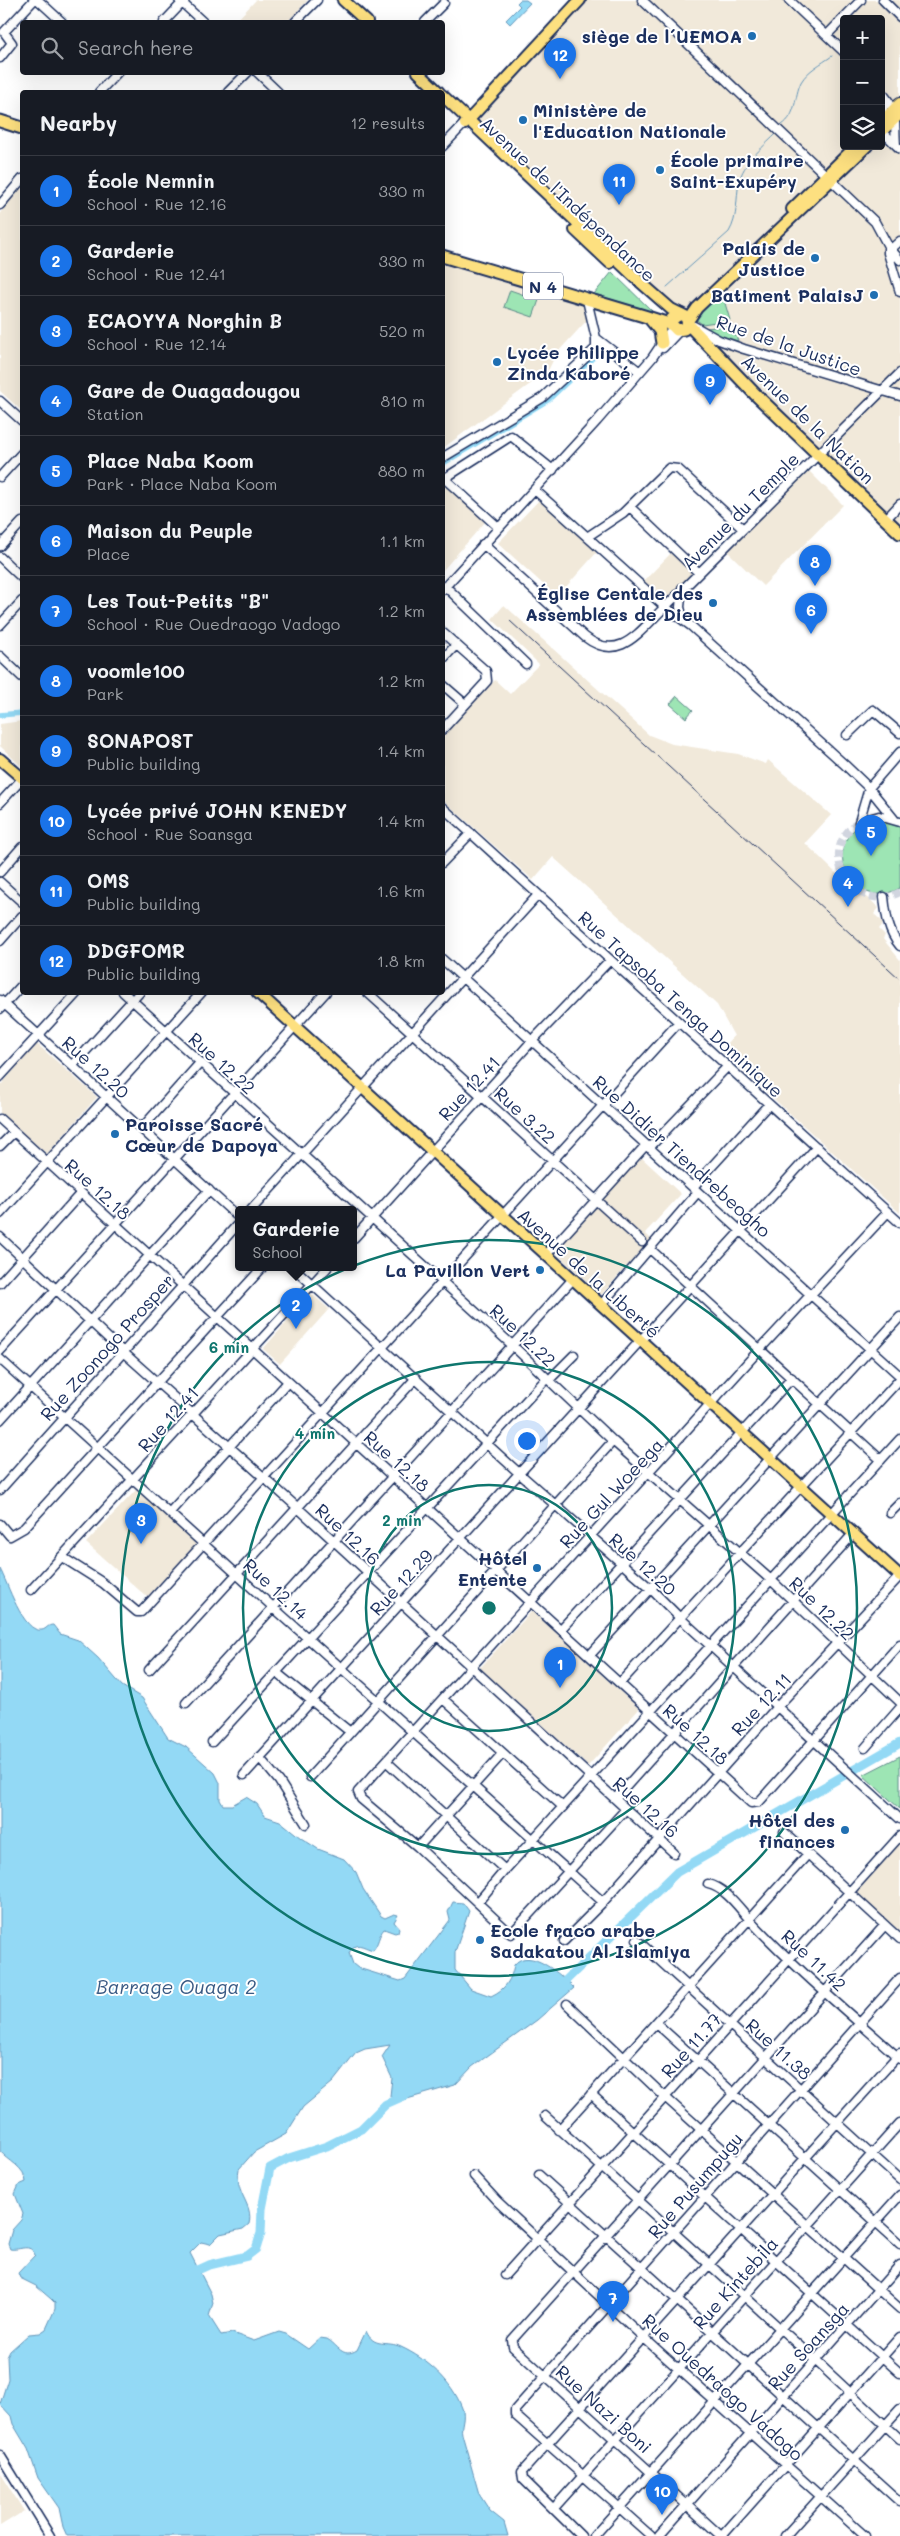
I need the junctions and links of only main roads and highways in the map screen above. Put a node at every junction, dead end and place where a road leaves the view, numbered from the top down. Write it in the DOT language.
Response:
graph roads {
  1 [pos="336,0"];
  2 [pos="343,0"];
  3 [pos="580,0"];
  4 [pos="361,20"];
  5 [pos="361,20"];
  6 [pos="414,75"];
  7 [pos="421,75"];
  8 [pos="430,90"];
  9 [pos="437,90"];
  10 [pos="445,99"];
  11 [pos="445,105"];
  12 [pos="897,111"];
  13 [pos="0,121"];
  14 [pos="466,122"];
  15 [pos="885,123"];
  16 [pos="20,127"];
  17 [pos="853,150"];
  18 [pos="862,150"];
  19 [pos="829,177"];
  20 [pos="445,255"];
  21 [pos="647,318"];
  22 [pos="680,322"];
  23 [pos="662,343"];
  24 [pos="900,533"];
  25 [pos="0,758"];
  26 [pos="20,776"];
  27 [pos="260,995"];
  28 [pos="900,1576"];
  1 -- 4 [label="main road"];
  2 -- 5 [label="main road"];
  3 -- 14 [label="main road"];
  6 -- 8 [label="main road"];
  7 -- 9 [label="main road"];
  10 -- 14 [label="main road, Avenue de l'Indépendance"];
  11 -- 14 [label="main road, Avenue de l'Indépendance"];
  12 -- 15 [label="main road"];
  13 -- 16 [label="highway"];
  14 -- 22 [label="main road, Avenue de l'Indépendance"];
  17 -- 19 [label="main road"];
  18 -- 19 [label="main road"];
  19 -- 22 [label="main road"];
  20 -- 21 [label="highway, N 4"];
  21 -- 22 [label="highway, N 4"];
  21 -- 23 [label="highway"];
  22 -- 24 [label="highway, Avenue de la Nation"];
  25 -- 26 [label="main road"];
  27 -- 28 [label="main road, Avenue de la Liberté"];
}
